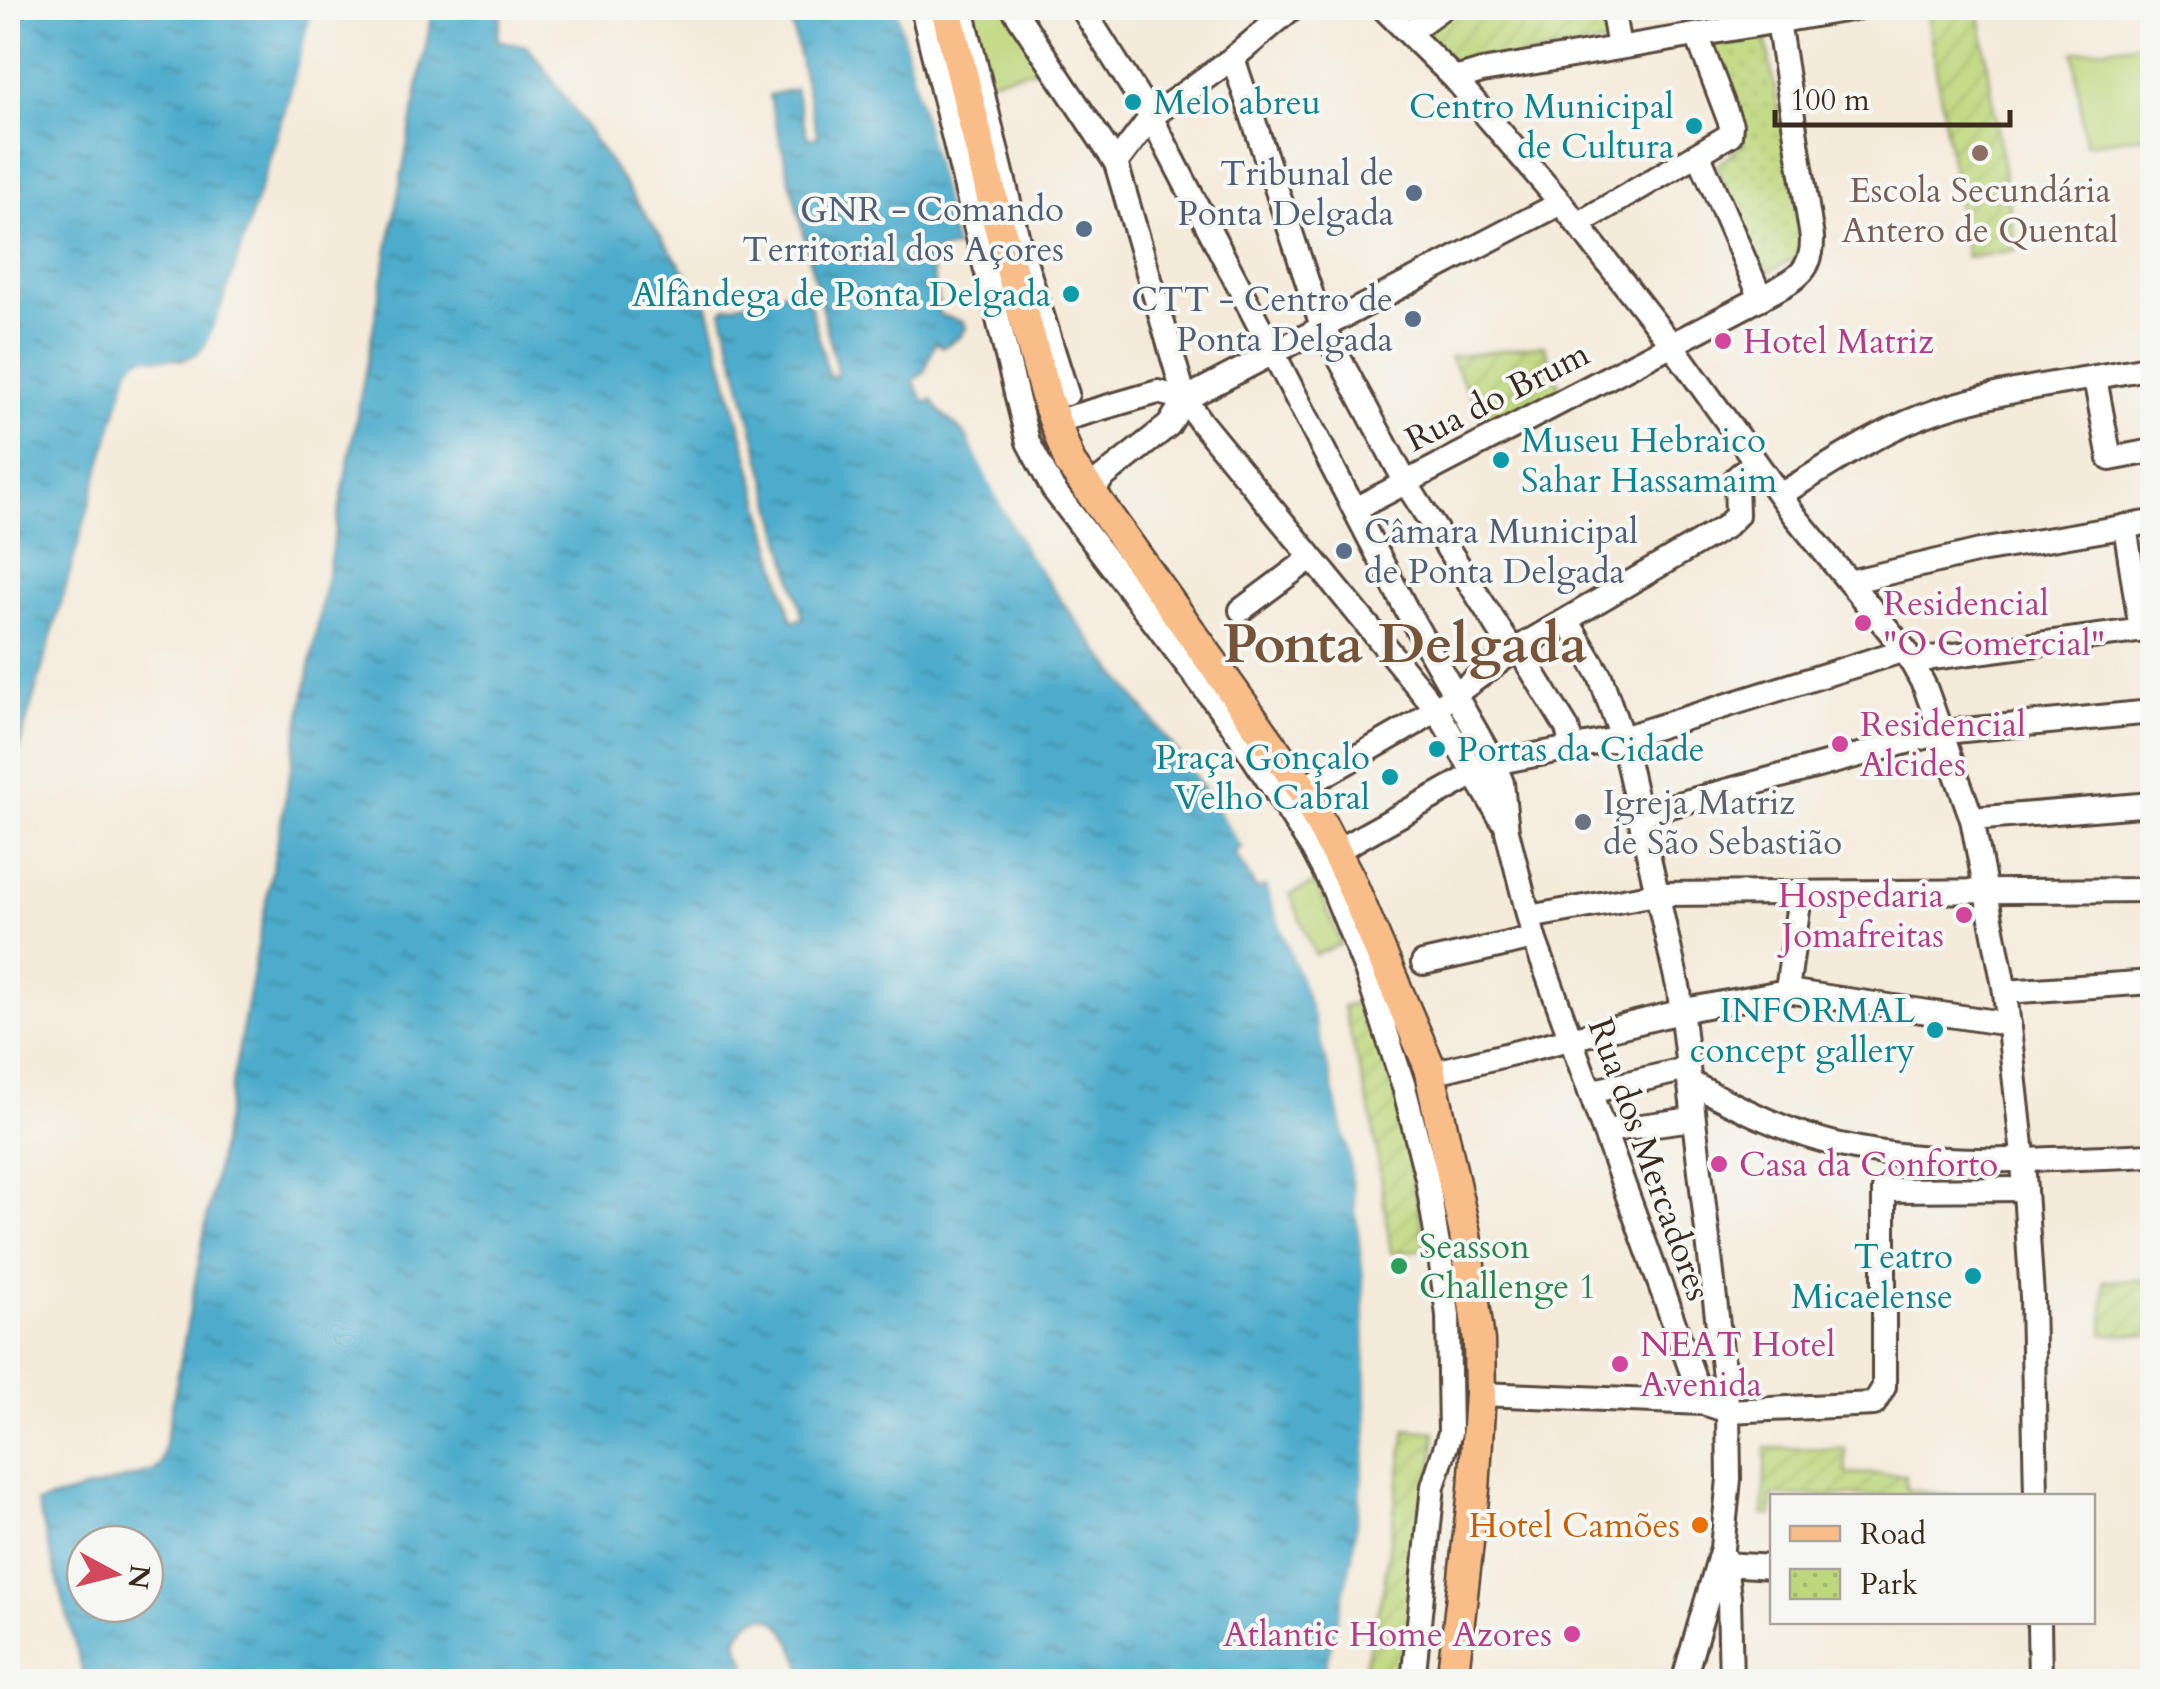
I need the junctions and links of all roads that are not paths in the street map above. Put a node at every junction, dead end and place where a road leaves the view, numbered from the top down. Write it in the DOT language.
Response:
graph roads {
  1 [pos="922,8"];
  2 [pos="946,8"];
  3 [pos="962,8"];
  4 [pos="1012,8"];
  5 [pos="1082,8"];
  6 [pos="1292,8"];
  7 [pos="1383,8"];
  8 [pos="1442,8"];
  9 [pos="1612,8"];
  10 [pos="1849,8"];
  11 [pos="1778,21"];
  12 [pos="1409,32"];
  13 [pos="1697,36"];
  14 [pos="1619,47"];
  15 [pos="1232,58"];
  16 [pos="1455,79"];
  17 [pos="1151,116"];
  18 [pos="1699,155"];
  19 [pos="1116,164"];
  20 [pos="1561,203"];
  21 [pos="1012,214"];
  22 [pos="1578,224"];
  23 [pos="1761,298"];
  24 [pos="1322,326"];
  25 [pos="1672,344"];
  26 [pos="1272,351"];
  27 [pos="2152,367"];
  28 [pos="2095,378"];
  29 [pos="1067,394"];
  30 [pos="1186,399"];
  31 [pos="1054,422"];
  32 [pos="2152,451"];
  33 [pos="1755,462"];
  34 [pos="1406,482"];
  35 [pos="1092,495"];
  36 [pos="1780,495"];
  37 [pos="1355,509"];
  38 [pos="2152,522"];
  39 [pos="2126,526"];
  40 [pos="1311,558"];
  41 [pos="1849,582"];
  42 [pos="1241,610"];
  43 [pos="1567,620"];
  44 [pos="2147,630"];
  45 [pos="1515,649"];
  46 [pos="1909,657"];
  47 [pos="1445,701"];
  48 [pos="2152,712"];
  49 [pos="1944,732"];
  50 [pos="1622,738"];
  51 [pos="1572,748"];
  52 [pos="1485,768"];
  53 [pos="1302,788"];
  54 [pos="2152,804"];
  55 [pos="1637,814"];
  56 [pos="1972,818"];
  57 [pos="1336,851"];
  58 [pos="2152,890"];
  59 [pos="1988,892"];
  60 [pos="1656,894"];
  61 [pos="1800,895"];
  62 [pos="1531,927"];
  63 [pos="1423,962"];
  64 [pos="2152,982"];
  65 [pos="1787,991"];
  66 [pos="2005,992"];
  67 [pos="1681,1013"];
  68 [pos="2009,1024"];
  69 [pos="1568,1039"];
  70 [pos="1444,1070"];
  71 [pos="1688,1075"];
  72 [pos="1590,1092"];
  73 [pos="1693,1119"];
  74 [pos="1604,1131"];
  75 [pos="2152,1154"];
  76 [pos="2024,1160"];
  77 [pos="2025,1189"];
  78 [pos="1480,1394"];
  79 [pos="1703,1403"];
  80 [pos="1728,1411"];
  81 [pos="2036,1494"];
  82 [pos="1724,1556"];
  83 [pos="1770,1567"];
  84 [pos="1718,1597"];
  85 [pos="2039,1624"];
  86 [pos="1413,1682"];
  87 [pos="1452,1682"];
  88 [pos="1683,1682"];
  89 [pos="1731,1682"];
  90 [pos="2040,1682"];
  1 -- 86 [label="street"];
  2 -- 21 [label="main road"];
  3 -- 21 [label="street"];
  4 -- 19 [label="street"];
  5 -- 17 [label="street"];
  6 -- 15 [label="street"];
  7 -- 12 [label="street"];
  8 -- 12 [label="street"];
  9 -- 14 [label="street"];
  10 -- 11 [label="street"];
  11 -- 13 [label="street"];
  11 -- 23 [label="street, Rua do Brum"];
  12 -- 16 [label="street"];
  13 -- 14 [label="street"];
  13 -- 18 [label="street"];
  14 -- 16 [label="street"];
  15 -- 17 [label="street"];
  15 -- 24 [label="street"];
  16 -- 20 [label="street"];
  17 -- 19 [label="street"];
  17 -- 26 [label="street"];
  18 -- 22 [label="street"];
  18 -- 23 [label="street"];
  19 -- 30 [label="street"];
  20 -- 22 [label="street"];
  20 -- 24 [label="street"];
  21 -- 29 [label="street"];
  21 -- 31 [label="main road"];
  22 -- 25 [label="street"];
  23 -- 25 [label="street, Rua do Brum"];
  24 -- 26 [label="street"];
  24 -- 34 [label="street"];
  25 -- 33 [label="street"];
  25 -- 34 [label="street, Rua do Brum"];
  26 -- 30 [label="street"];
  26 -- 37 [label="street"];
  27 -- 28 [label="street"];
  28 -- 32 [label="street"];
  28 -- 36 [label="street"];
  30 -- 31 [label="street"];
  30 -- 35 [label="street"];
  30 -- 40 [label="street"];
  31 -- 35 [label="main road"];
  33 -- 36 [label="street"];
  33 -- 43 [label="street"];
  34 -- 37 [label="street, Rua do Brum"];
  34 -- 45 [label="street"];
  35 -- 53 [label="main road"];
  36 -- 41 [label="street"];
  37 -- 47 [label="street"];
  38 -- 39 [label="street"];
  39 -- 41 [label="street"];
  39 -- 44 [label="street"];
  40 -- 42 [label="street"];
  40 -- 47 [label="street"];
  41 -- 46 [label="street"];
  43 -- 45 [label="street"];
  43 -- 50 [label="street"];
  44 -- 46 [label="street"];
  45 -- 47 [label="street"];
  45 -- 51 [label="street"];
  46 -- 49 [label="street"];
  46 -- 50 [label="street"];
  47 -- 52 [label="street"];
  47 -- 53 [label="street"];
  48 -- 49 [label="street"];
  49 -- 55 [label="street"];
  49 -- 56 [label="street"];
  50 -- 51 [label="street"];
  50 -- 55 [label="street"];
  51 -- 52 [label="street"];
  52 -- 57 [label="street"];
  52 -- 62 [label="street, Rua dos Mercadores"];
  53 -- 57 [label="main road"];
  54 -- 56 [label="street"];
  55 -- 60 [label="street"];
  56 -- 59 [label="street"];
  57 -- 78 [label="main road"];
  58 -- 59 [label="street"];
  59 -- 61 [label="street"];
  59 -- 66 [label="street"];
  60 -- 61 [label="street"];
  60 -- 62 [label="street"];
  60 -- 67 [label="street"];
  61 -- 65 [label="street"];
  62 -- 63 [label="street"];
  62 -- 69 [label="street, Rua dos Mercadores"];
  64 -- 66 [label="street"];
  65 -- 67 [label="street"];
  65 -- 68 [label="street"];
  66 -- 68 [label="street"];
  67 -- 69 [label="street"];
  67 -- 71 [label="street"];
  68 -- 76 [label="street"];
  69 -- 70 [label="street"];
  69 -- 72 [label="street, Rua dos Mercadores"];
  71 -- 72 [label="street"];
  71 -- 73 [label="street"];
  71 -- 76 [label="street"];
  72 -- 74 [label="street, Rua dos Mercadores"];
  73 -- 74 [label="street"];
  73 -- 80 [label="street"];
  74 -- 79 [label="street, Rua dos Mercadores"];
  75 -- 76 [label="street"];
  76 -- 77 [label="street"];
  77 -- 80 [label="street"];
  77 -- 81 [label="street"];
  78 -- 79 [label="street"];
  78 -- 87 [label="main road"];
  79 -- 80 [label="street"];
  80 -- 82 [label="street"];
  82 -- 83 [label="street"];
  82 -- 84 [label="street"];
  84 -- 88 [label="street"];
  84 -- 89 [label="street"];
  85 -- 90 [label="street"];
}
